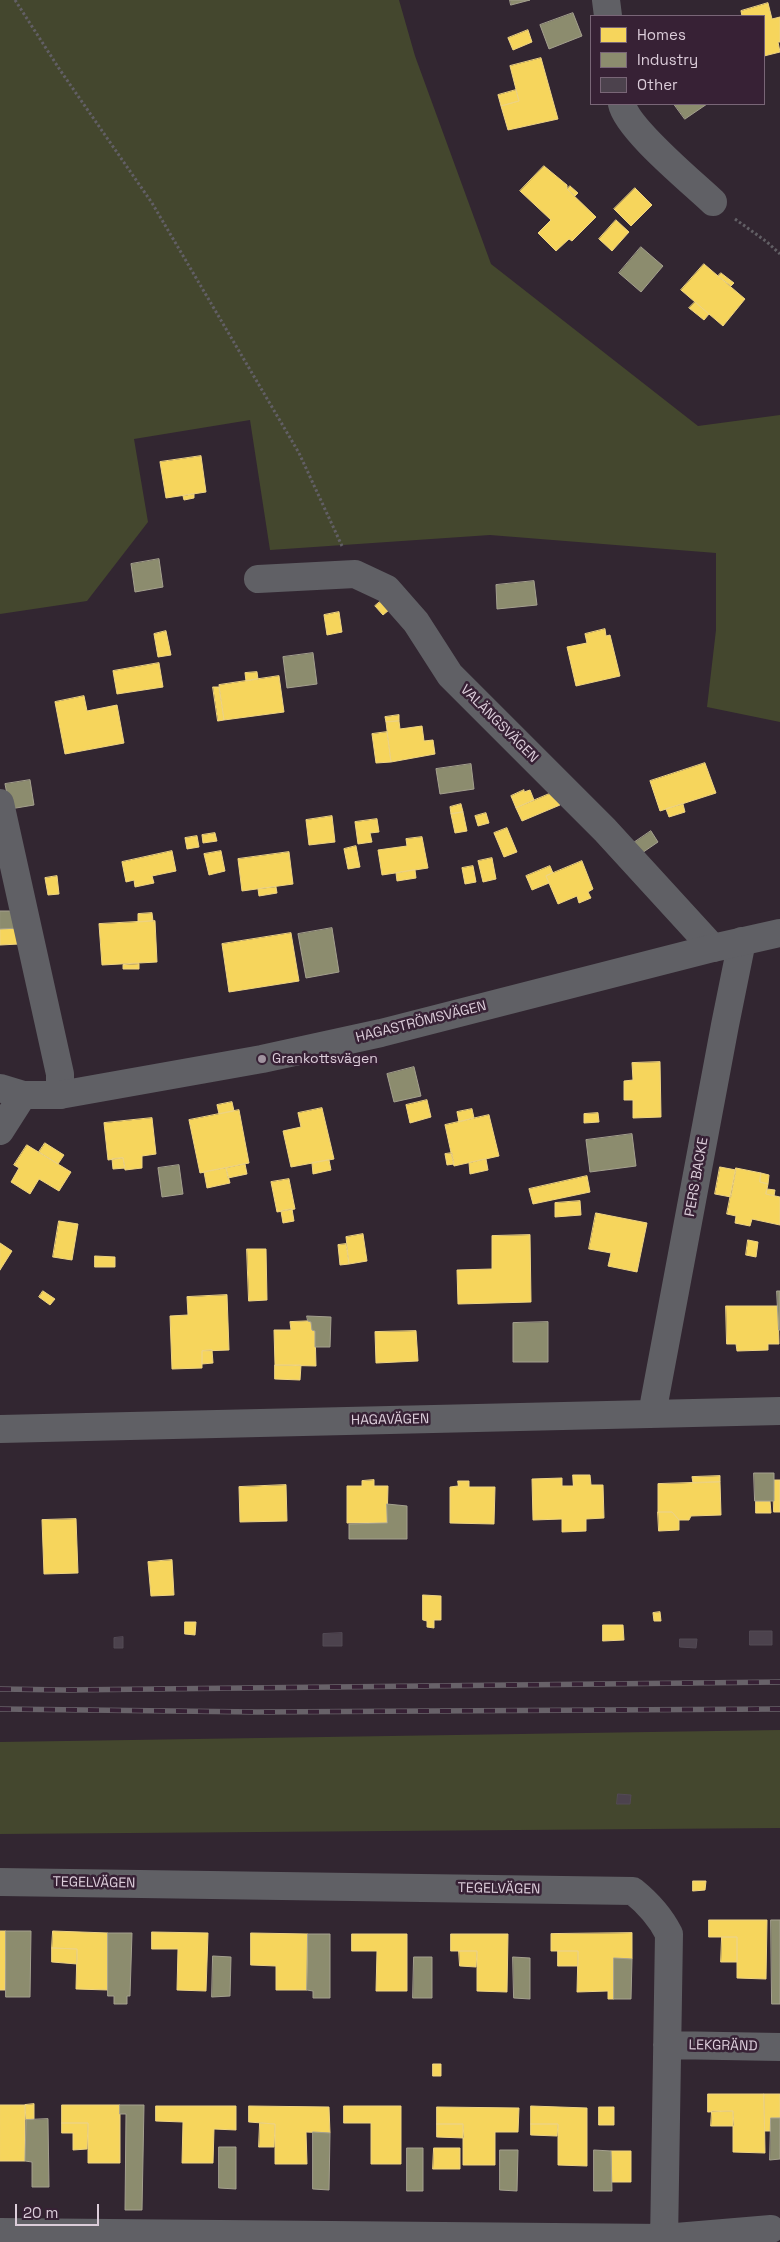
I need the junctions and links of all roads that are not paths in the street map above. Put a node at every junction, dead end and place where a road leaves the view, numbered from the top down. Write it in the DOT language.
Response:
graph roads {
  1 [pos="606,0"];
  2 [pos="608,15"];
  3 [pos="622,105"];
  4 [pos="713,202"];
  5 [pos="258,580"];
  6 [pos="0,803"];
  7 [pos="780,933"];
  8 [pos="742,941"];
  9 [pos="713,948"];
  10 [pos="12,1091"];
  11 [pos="60,1094"];
  12 [pos="0,1131"];
  13 [pos="780,1411"];
  14 [pos="652,1414"];
  15 [pos="0,1429"];
  16 [pos="0,1882"];
  17 [pos="667,2045"];
  18 [pos="780,2046"];
  19 [pos="771,2229"];
  20 [pos="0,2232"];
  21 [pos="664,2240"];
  1 -- 2 [label="street"];
  3 -- 4 [label="street"];
  5 -- 9 [label="street, VALÄNGSVÄGEN"];
  6 -- 11 [label="street"];
  7 -- 8 [label="street, HAGASTRÖMSVÄGEN"];
  8 -- 9 [label="street, HAGASTRÖMSVÄGEN"];
  8 -- 14 [label="street, PERS BACKE"];
  9 -- 11 [label="street, HAGASTRÖMSVÄGEN"];
  10 -- 11 [label="street, HAGASTRÖMSVÄGEN"];
  10 -- 12 [label="street"];
  13 -- 14 [label="street, HAGAVÄGEN"];
  14 -- 15 [label="street, HAGAVÄGEN"];
  16 -- 17 [label="street, TEGELVÄGEN"];
  17 -- 18 [label="street, LEKGRÄND"];
  17 -- 21 [label="street, TEGELVÄGEN"];
  19 -- 21 [label="street"];
  20 -- 21 [label="street"];
}
